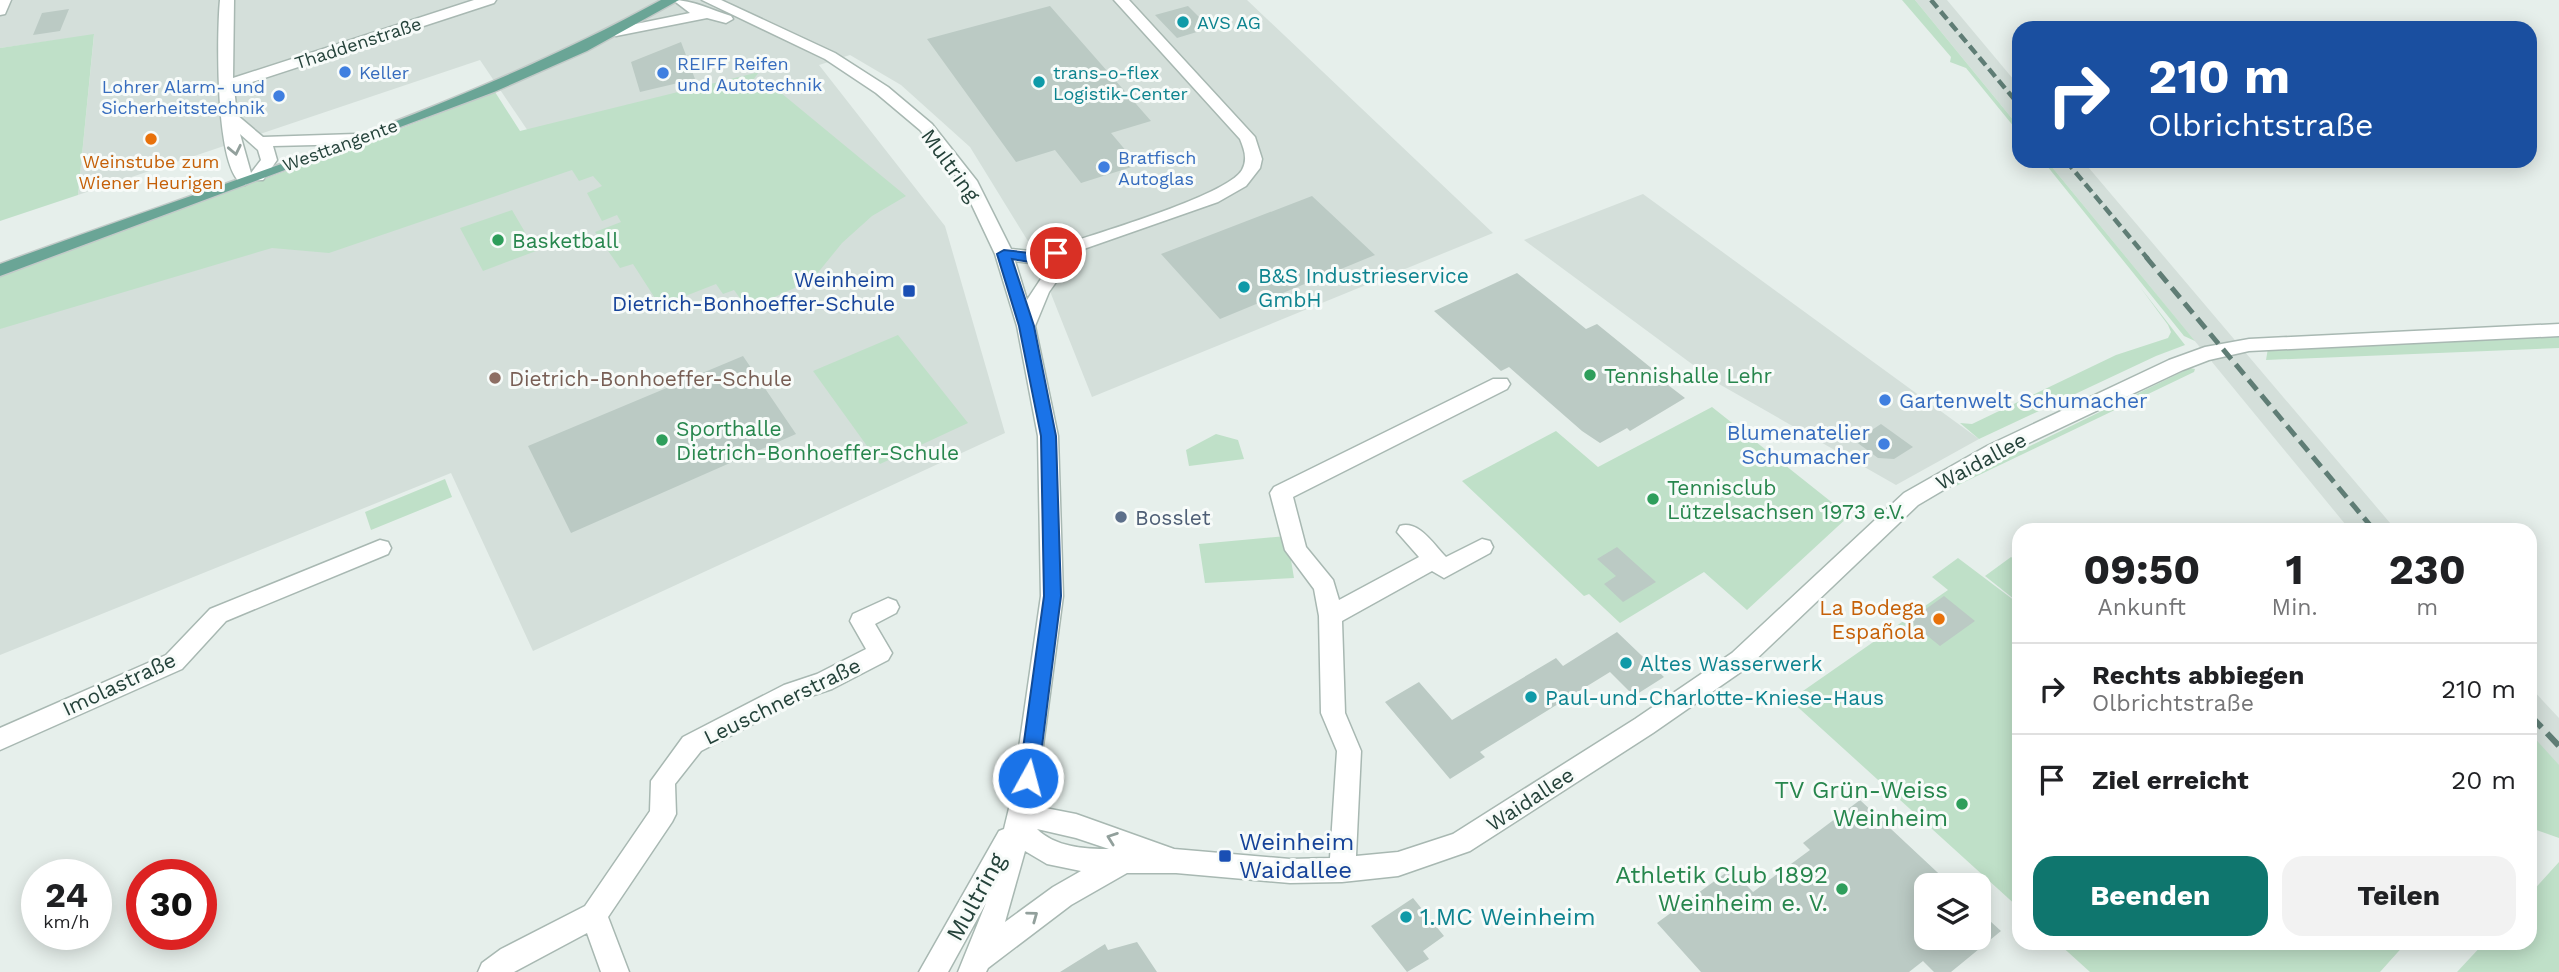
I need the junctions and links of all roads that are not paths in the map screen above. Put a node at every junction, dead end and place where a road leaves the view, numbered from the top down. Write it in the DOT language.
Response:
graph roads {
  1 [pos="4,0"];
  2 [pos="227,0"];
  3 [pos="489,0"];
  4 [pos="671,0"];
  5 [pos="680,0"];
  6 [pos="1121,0"];
  7 [pos="708,7"];
  8 [pos="0,11"];
  9 [pos="616,32"];
  10 [pos="227,85"];
  11 [pos="230,118"];
  12 [pos="356,139"];
  13 [pos="259,142"];
  14 [pos="251,178"];
  15 [pos="1078,244"];
  16 [pos="1003,252"];
  17 [pos="0,270"];
  18 [pos="1026,326"];
  19 [pos="2559,330"];
  20 [pos="1500,384"];
  21 [pos="1408,532"];
  22 [pos="1482,547"];
  23 [pos="380,548"];
  24 [pos="1434,559"];
  25 [pos="888,607"];
  26 [pos="1330,617"];
  27 [pos="0,739"];
  28 [pos="1019,818"];
  29 [pos="1176,861"];
  30 [pos="1122,863"];
  31 [pos="1342,870"];
  32 [pos="594,915"];
  33 [pos="976,965"];
  34 [pos="492,972"];
  35 [pos="615,972"];
  36 [pos="933,972"];
  1 -- 8 [label="street"];
  2 -- 10 [label="street"];
  3 -- 10 [label="street, Thaddenstraße"];
  4 -- 9 [label="main road, Westtangente"];
  5 -- 7 [label="street, Multring"];
  6 -- 15 [label="street"];
  7 -- 9 [label="street"];
  7 -- 16 [label="street, Multring"];
  9 -- 12 [label="main road, Westtangente"];
  10 -- 11 [label="street"];
  11 -- 13 [label="street"];
  11 -- 14 [label="street, one-way"];
  12 -- 13 [label="street"];
  12 -- 14 [label="main road, Westtangente"];
  13 -- 14 [label="street"];
  14 -- 17 [label="main road, Westtangente"];
  15 -- 16 [label="street"];
  15 -- 18 [label="street"];
  16 -- 18 [label="street, Multring"];
  18 -- 28 [label="street, Multring"];
  19 -- 31 [label="street, Waidallee"];
  20 -- 26 [label="street"];
  21 -- 24 [label="street"];
  22 -- 24 [label="street"];
  23 -- 27 [label="street, Imolastraße"];
  24 -- 26 [label="street"];
  25 -- 32 [label="street, Leuschnerstraße"];
  26 -- 31 [label="street"];
  29 -- 28 [label="street, Waidallee, one-way"];
  28 -- 30 [label="street, Waidallee"];
  28 -- 33 [label="street, Multring"];
  28 -- 36 [label="street, Multring"];
  29 -- 30 [label="street, Waidallee"];
  29 -- 31 [label="street, Waidallee"];
  33 -- 30 [label="street, Waidallee, one-way"];
  32 -- 34 [label="street, Leuschnerstraße"];
  32 -- 35 [label="street"];
}
